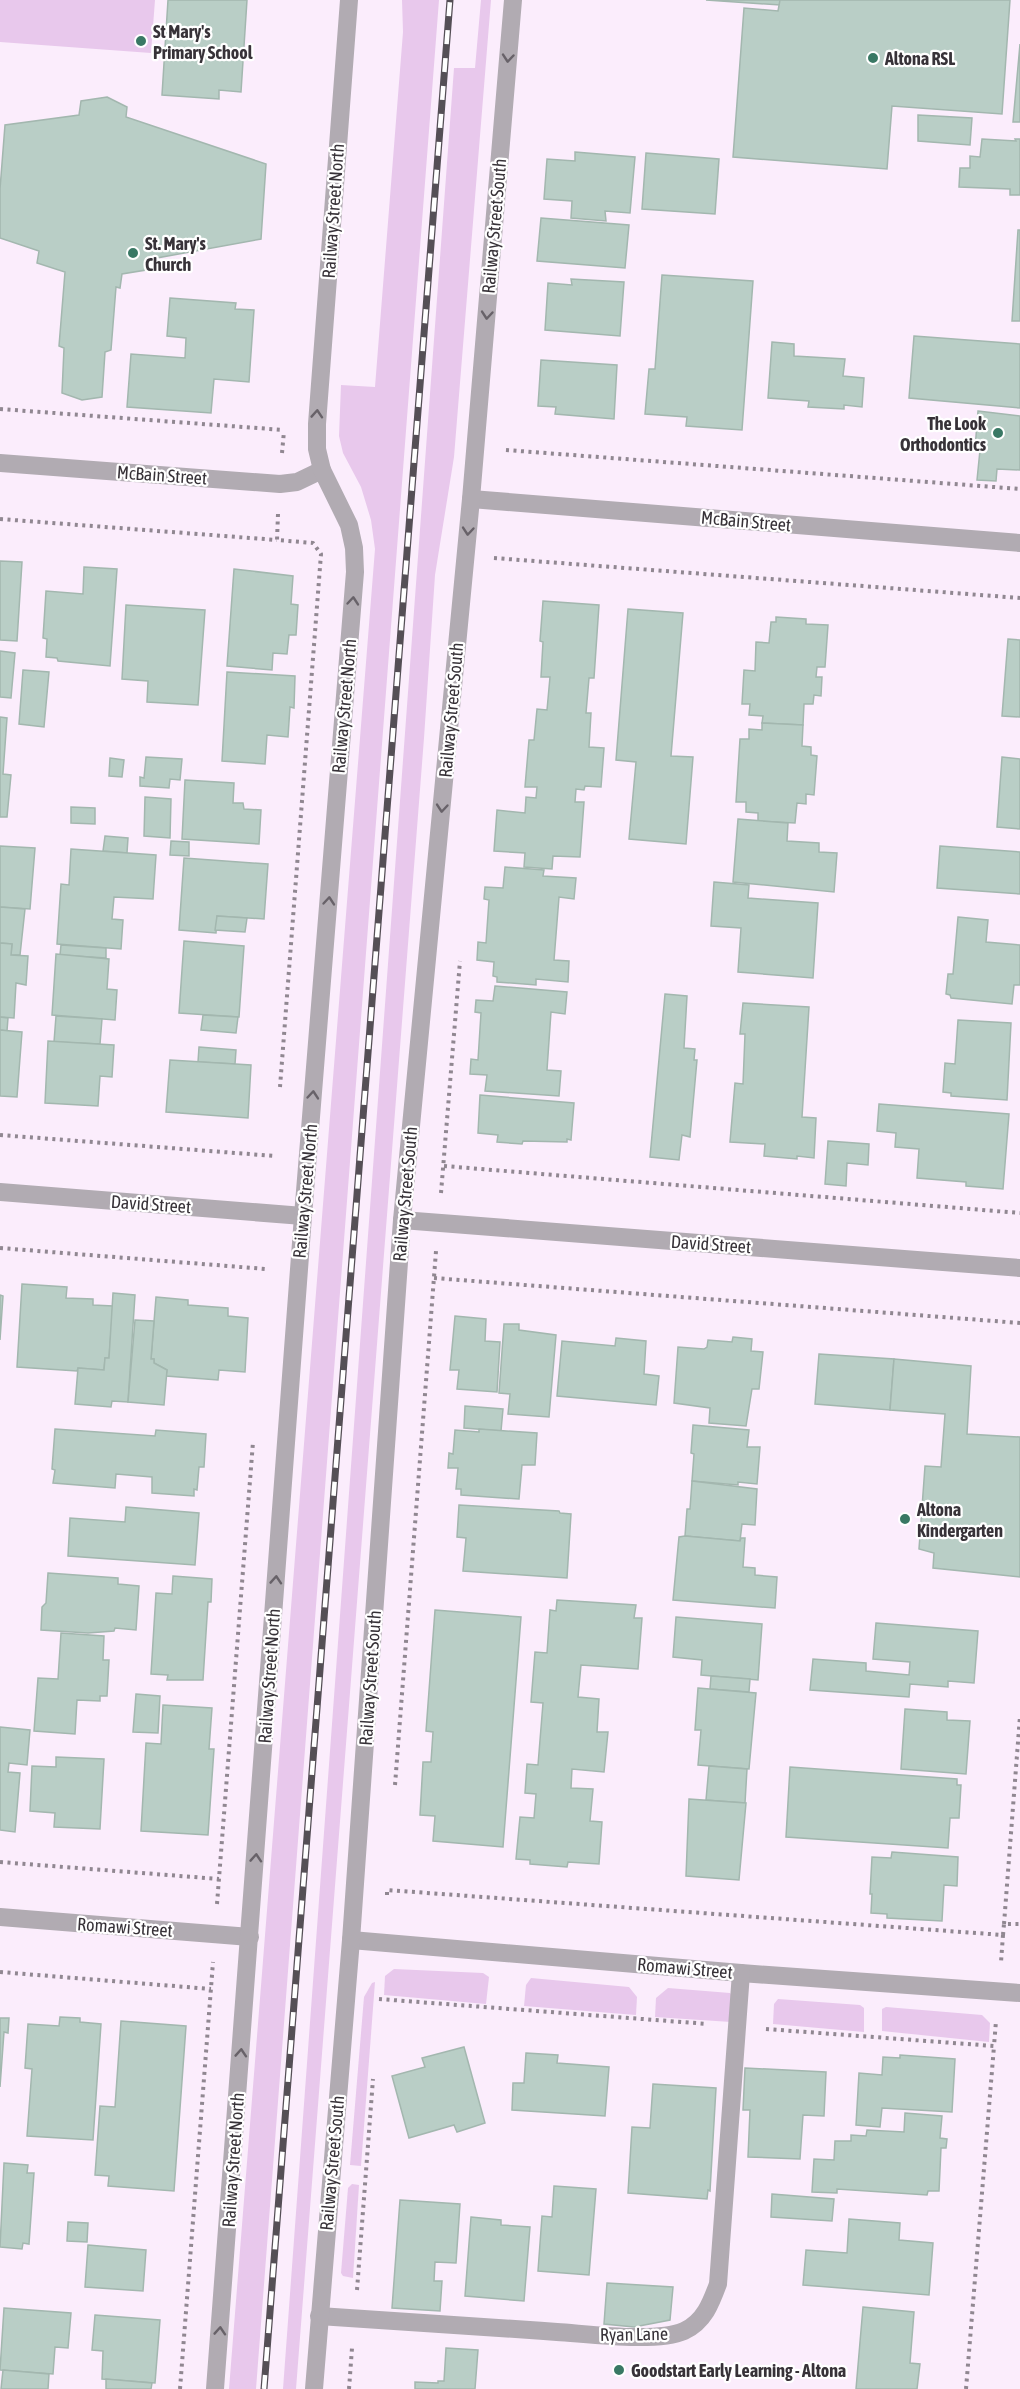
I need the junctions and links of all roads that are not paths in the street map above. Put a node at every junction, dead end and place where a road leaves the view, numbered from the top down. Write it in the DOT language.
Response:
graph roads {
  1 [pos="349,0"];
  2 [pos="513,0"];
  3 [pos="0,462"];
  4 [pos="322,470"];
  5 [pos="471,499"];
  6 [pos="1020,543"];
  7 [pos="0,1192"];
  8 [pos="303,1216"];
  9 [pos="402,1220"];
  10 [pos="1020,1268"];
  11 [pos="0,1917"];
  12 [pos="250,1936"];
  13 [pos="351,1940"];
  14 [pos="741,1973"];
  15 [pos="1020,1993"];
  16 [pos="319,2316"];
  17 [pos="215,2389"];
  18 [pos="314,2389"];
  4 -- 1 [label="street, Railway Street North, one-way"];
  2 -- 5 [label="street, Railway Street South, one-way"];
  3 -- 4 [label="street, McBain Street"];
  8 -- 4 [label="street, Railway Street North, one-way"];
  5 -- 6 [label="street, McBain Street"];
  5 -- 9 [label="street, Railway Street South, one-way"];
  7 -- 8 [label="street, David Street"];
  12 -- 8 [label="street, Railway Street North, one-way"];
  9 -- 10 [label="street, David Street"];
  9 -- 13 [label="street, Railway Street South"];
  11 -- 12 [label="street, Romawi Street"];
  17 -- 12 [label="street, Railway Street North, one-way"];
  13 -- 14 [label="street, Romawi Street"];
  13 -- 16 [label="street, Railway Street South"];
  14 -- 15 [label="street, Romawi Street"];
  14 -- 16 [label="street, Ryan Lane"];
  16 -- 18 [label="street, Railway Street South"];
}
